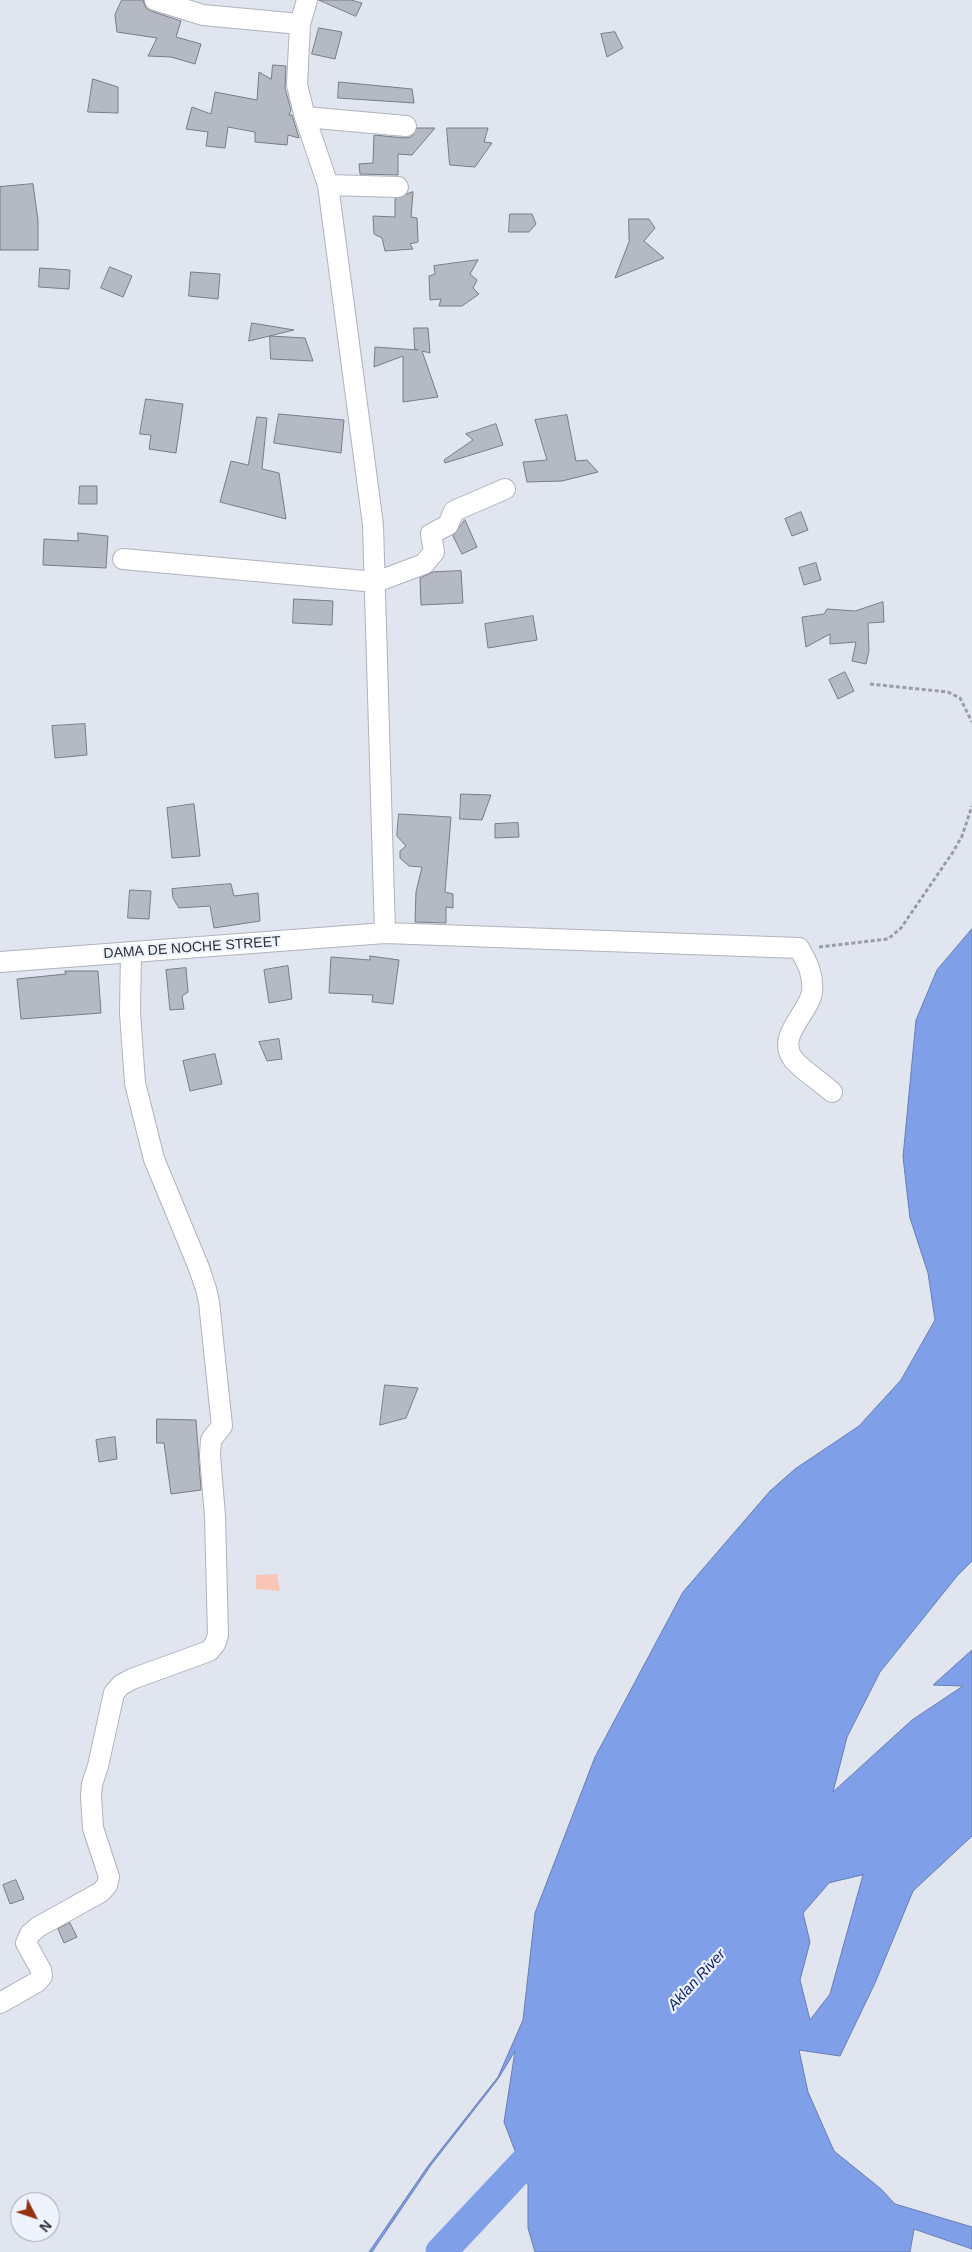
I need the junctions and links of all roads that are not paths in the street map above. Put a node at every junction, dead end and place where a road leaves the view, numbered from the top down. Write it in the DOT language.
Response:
graph roads {
  1 [pos="155,0"];
  2 [pos="307,0"];
  3 [pos="300,24"];
  4 [pos="304,117"];
  5 [pos="406,126"];
  6 [pos="328,185"];
  7 [pos="398,187"];
  8 [pos="505,489"];
  9 [pos="123,559"];
  10 [pos="376,582"];
  11 [pos="385,933"];
  12 [pos="131,952"];
  13 [pos="0,962"];
  14 [pos="832,1092"];
  15 [pos="0,2003"];
  1 -- 3 [label="street"];
  2 -- 3 [label="street"];
  3 -- 4 [label="street"];
  4 -- 5 [label="street"];
  4 -- 6 [label="street"];
  6 -- 7 [label="street"];
  6 -- 10 [label="street"];
  8 -- 10 [label="street"];
  9 -- 10 [label="street"];
  10 -- 11 [label="street"];
  11 -- 12 [label="street, DAMA DE NOCHE STREET"];
  11 -- 14 [label="street, DAMA DE NOCHE STREET"];
  12 -- 13 [label="street, DAMA DE NOCHE STREET"];
  12 -- 15 [label="street"];
}
